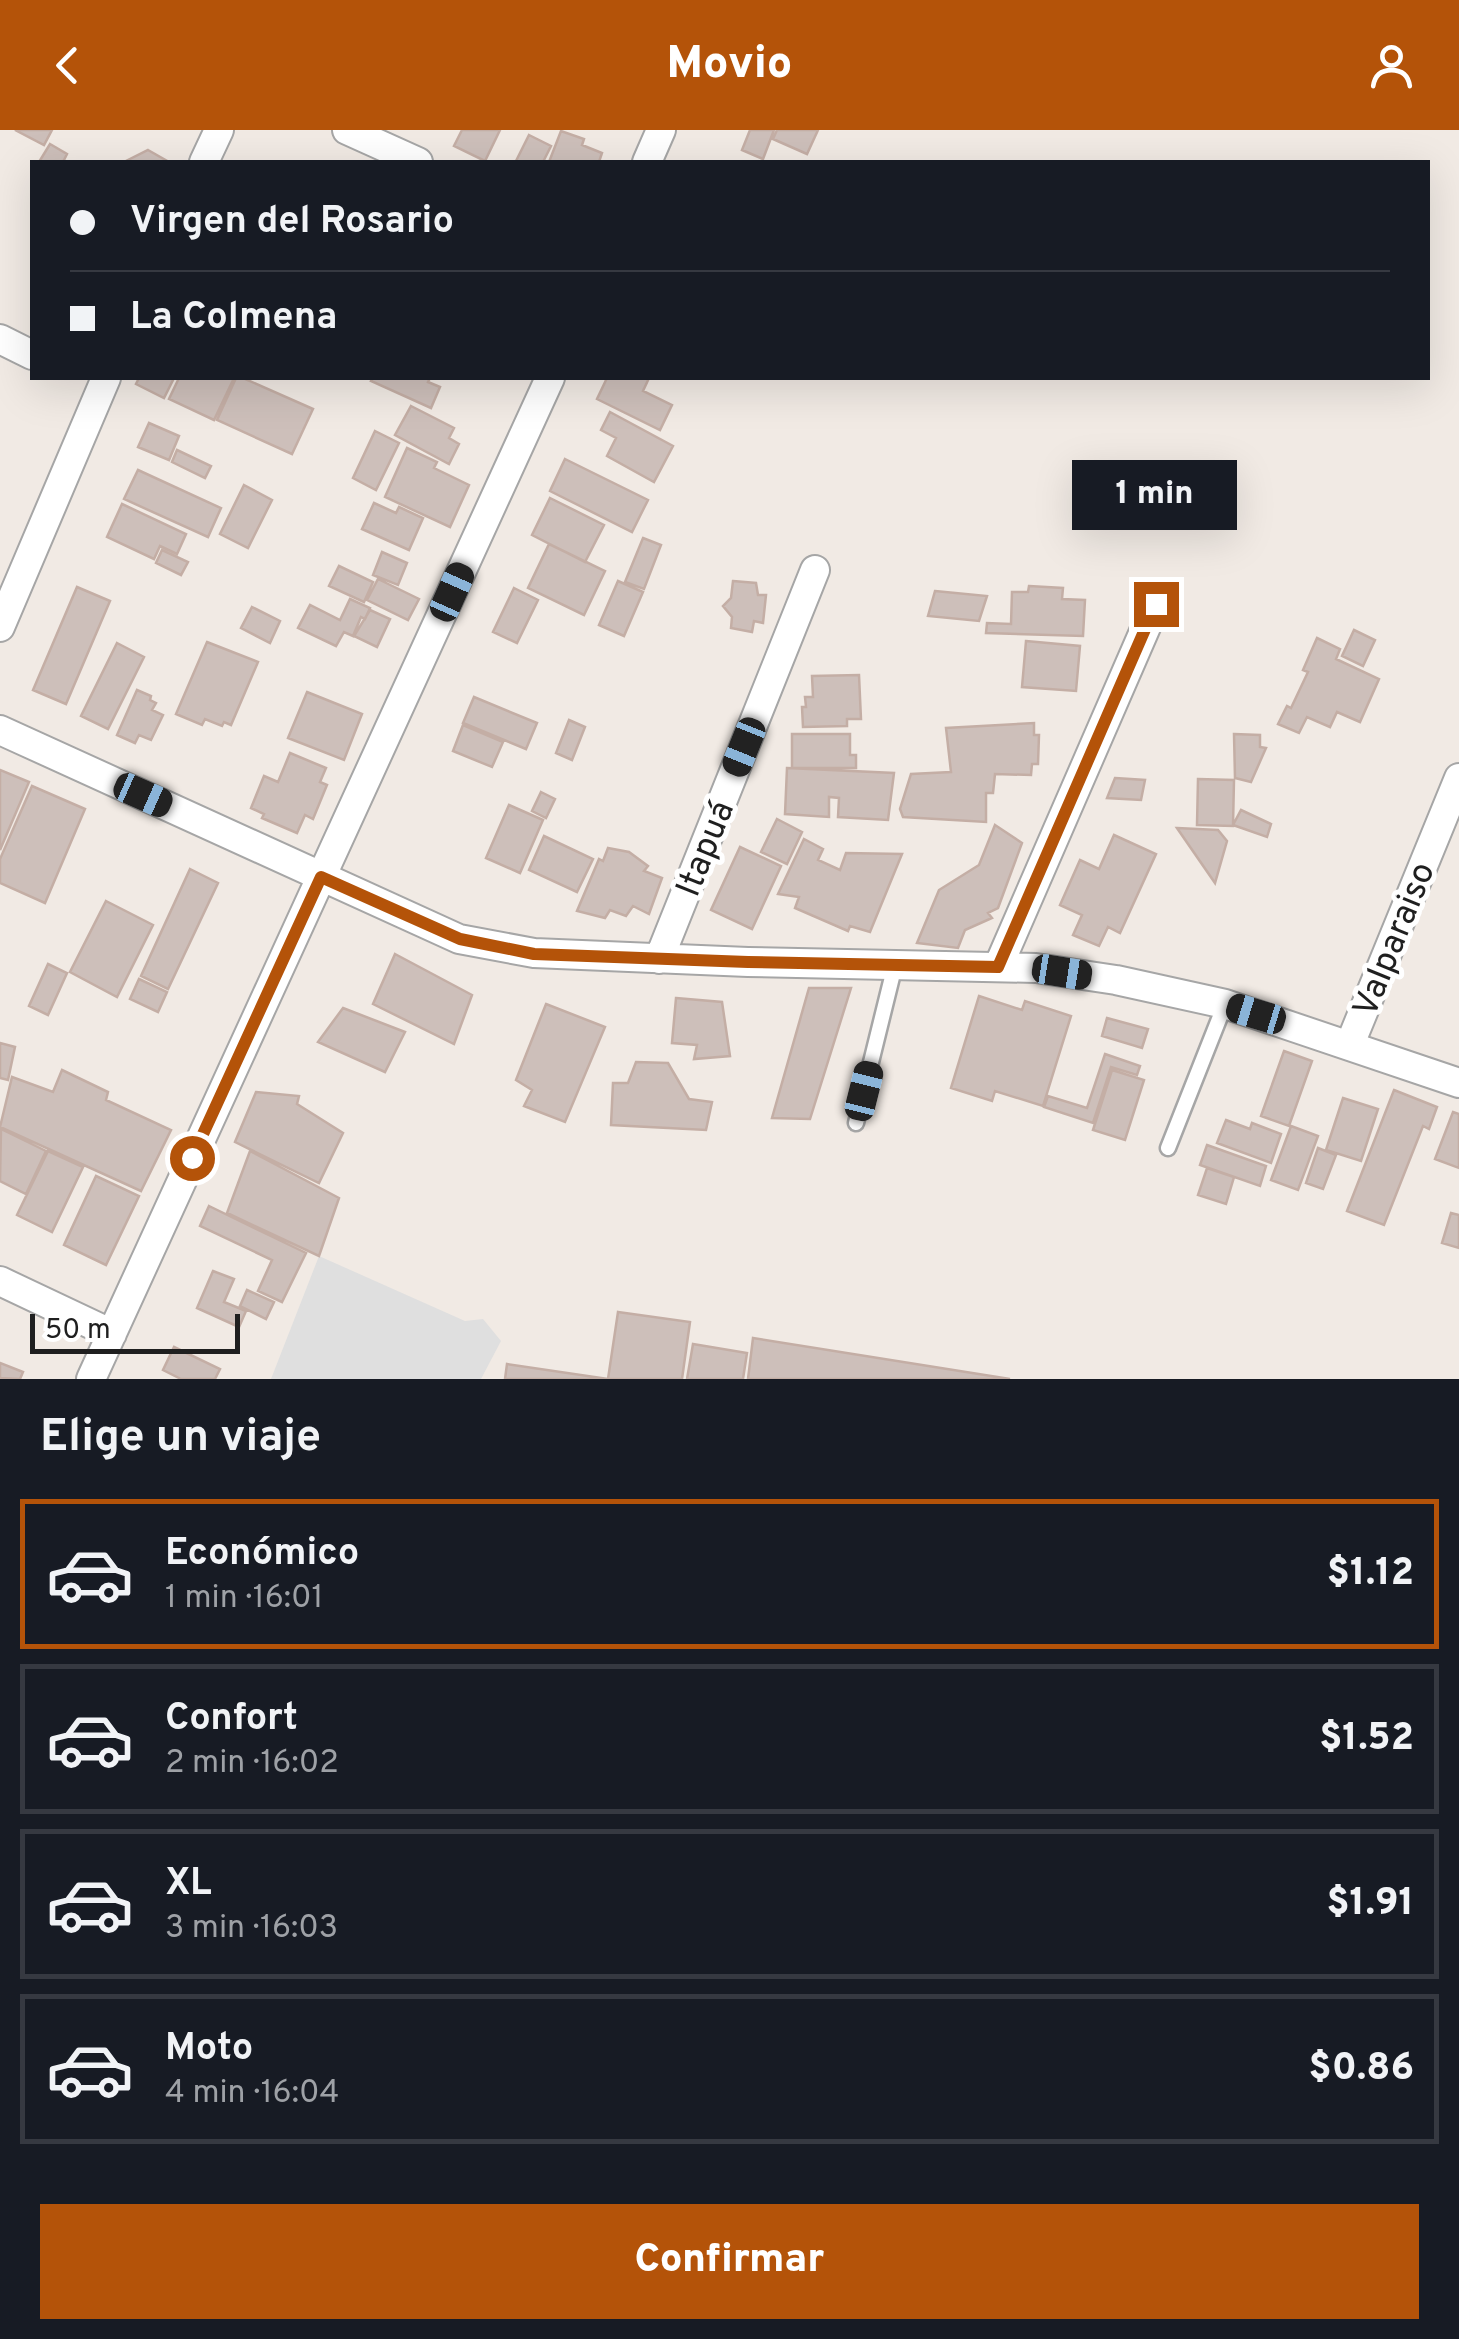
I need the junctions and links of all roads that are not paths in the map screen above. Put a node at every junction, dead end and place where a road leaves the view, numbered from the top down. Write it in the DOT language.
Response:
graph roads {
  1 [pos="219,130"];
  2 [pos="347,130"];
  3 [pos="662,130"];
  4 [pos="205,160"];
  5 [pos="414,160"];
  6 [pos="648,160"];
  7 [pos="0,339"];
  8 [pos="30,353"];
  9 [pos="549,380"];
  10 [pos="96,381"];
  11 [pos="815,570"];
  12 [pos="1156,604"];
  13 [pos="0,627"];
  14 [pos="0,730"];
  15 [pos="1459,778"];
  16 [pos="321,877"];
  17 [pos="659,959"];
  18 [pos="895,965"];
  19 [pos="998,967"];
  20 [pos="1225,1004"];
  21 [pos="1350,1044"];
  22 [pos="1459,1083"];
  23 [pos="856,1122"];
  24 [pos="1168,1148"];
  25 [pos="0,1281"];
  26 [pos="112,1334"];
  27 [pos="91,1379"];
  1 -- 4 [label="street"];
  2 -- 5 [label="street"];
  3 -- 6 [label="street"];
  7 -- 8 [label="street"];
  9 -- 16 [label="street"];
  10 -- 13 [label="street"];
  11 -- 17 [label="street, Itapuá"];
  12 -- 19 [label="street"];
  14 -- 16 [label="street"];
  15 -- 21 [label="street, Valparaiso"];
  16 -- 17 [label="street"];
  16 -- 26 [label="street"];
  17 -- 18 [label="street"];
  18 -- 19 [label="street"];
  18 -- 23 [label="lane"];
  19 -- 20 [label="street"];
  20 -- 21 [label="street"];
  20 -- 24 [label="lane"];
  21 -- 22 [label="street"];
  25 -- 26 [label="street"];
  26 -- 27 [label="street"];
}
